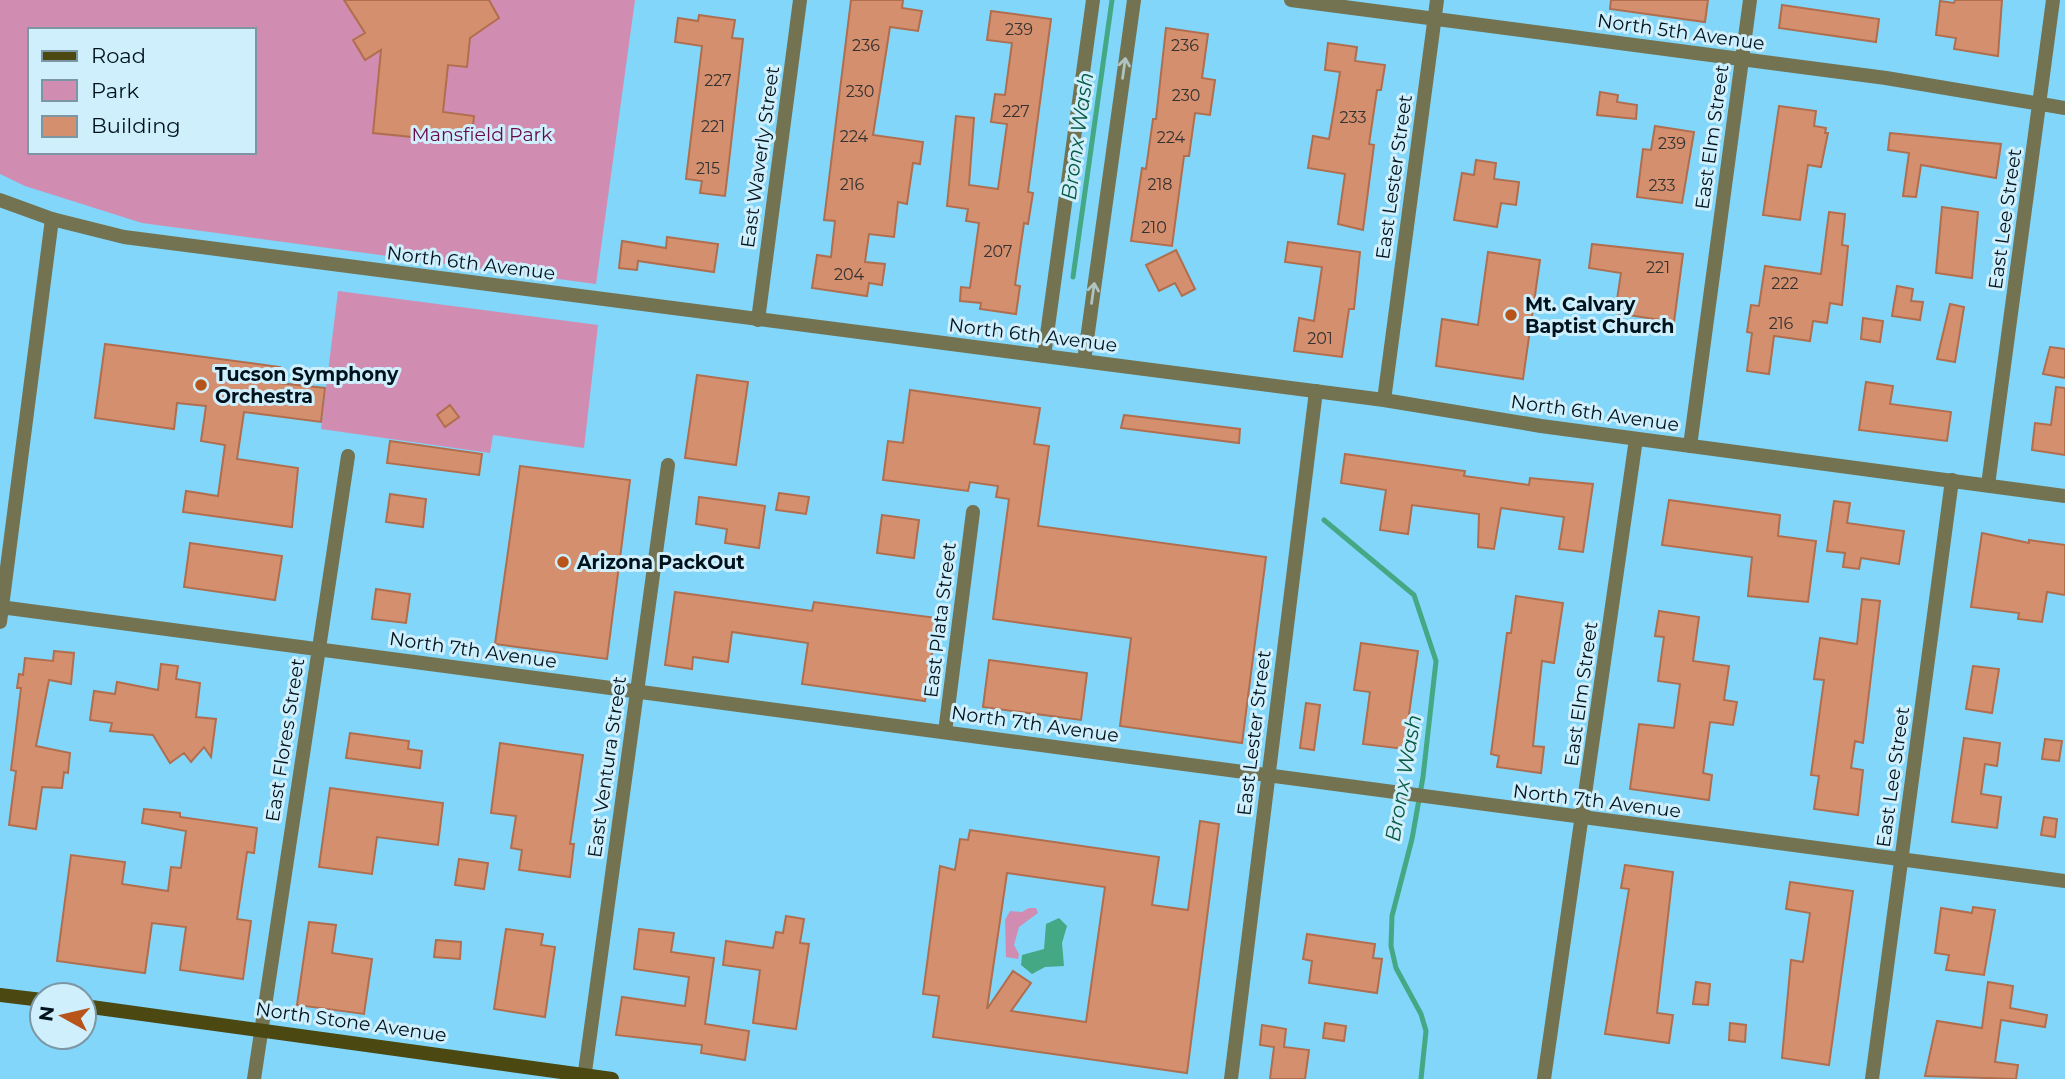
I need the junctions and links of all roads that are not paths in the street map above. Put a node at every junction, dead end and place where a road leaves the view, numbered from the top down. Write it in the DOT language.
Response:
graph roads {
  1 [pos="800,0"];
  2 [pos="1093,0"];
  3 [pos="1134,0"];
  4 [pos="1291,0"];
  5 [pos="1437,0"];
  6 [pos="1750,0"];
  7 [pos="2053,0"];
  8 [pos="1435,18"];
  9 [pos="1742,59"];
  10 [pos="2039,104"];
  11 [pos="2065,108"];
  12 [pos="0,200"];
  13 [pos="52,219"];
  14 [pos="758,320"];
  15 [pos="1044,356"];
  16 [pos="1084,361"];
  17 [pos="1315,391"];
  18 [pos="1384,400"];
  19 [pos="1636,439"];
  20 [pos="1690,446"];
  21 [pos="348,456"];
  22 [pos="668,465"];
  23 [pos="1951,480"];
  24 [pos="1988,485"];
  25 [pos="2065,496"];
  26 [pos="973,512"];
  27 [pos="1,612"];
  28 [pos="318,649"];
  29 [pos="637,691"];
  30 [pos="945,732"];
  31 [pos="1268,775"];
  32 [pos="1583,819"];
  33 [pos="1902,859"];
  34 [pos="2065,881"];
  35 [pos="0,995"];
  36 [pos="28,998"];
  37 [pos="98,1008"];
  38 [pos="260,1029"];
  39 [pos="584,1077"];
  40 [pos="254,1079"];
  41 [pos="612,1079"];
  42 [pos="1231,1079"];
  43 [pos="1544,1079"];
  44 [pos="1872,1079"];
  1 -- 14 [label="street, East Waverly Street"];
  2 -- 15 [label="street"];
  16 -- 3 [label="street, one-way"];
  4 -- 8 [label="street, North 5th Avenue"];
  5 -- 8 [label="street, East Lester Street"];
  6 -- 9 [label="street, East Elm Street"];
  7 -- 10 [label="street, East Lee Street"];
  8 -- 9 [label="street, North 5th Avenue"];
  8 -- 18 [label="street, East Lester Street"];
  9 -- 10 [label="street, North 5th Avenue"];
  9 -- 20 [label="street, East Elm Street"];
  10 -- 11 [label="street, North 5th Avenue"];
  10 -- 24 [label="street, East Lee Street"];
  12 -- 13 [label="street, North 6th Avenue"];
  13 -- 14 [label="street, North 6th Avenue"];
  13 -- 27 [label="street"];
  14 -- 15 [label="street, North 6th Avenue"];
  15 -- 16 [label="street, North 6th Avenue"];
  16 -- 17 [label="street, North 6th Avenue"];
  17 -- 18 [label="street, North 6th Avenue"];
  17 -- 31 [label="street, East Lester Street"];
  18 -- 19 [label="street, North 6th Avenue"];
  19 -- 20 [label="street, North 6th Avenue"];
  19 -- 32 [label="street, East Elm Street"];
  20 -- 23 [label="street, North 6th Avenue"];
  21 -- 28 [label="street, East Flores Street"];
  22 -- 29 [label="street, East Ventura Street"];
  23 -- 24 [label="street, North 6th Avenue"];
  23 -- 33 [label="street, East Lee Street"];
  24 -- 25 [label="street, North 6th Avenue"];
  26 -- 30 [label="street, East Plata Street"];
  27 -- 28 [label="street, North 7th Avenue"];
  28 -- 29 [label="street, North 7th Avenue"];
  28 -- 38 [label="street, East Flores Street"];
  29 -- 30 [label="street, North 7th Avenue"];
  29 -- 39 [label="street, East Ventura Street"];
  30 -- 31 [label="street, North 7th Avenue"];
  31 -- 32 [label="street, North 7th Avenue"];
  31 -- 42 [label="street, East Lester Street"];
  32 -- 33 [label="street, North 7th Avenue"];
  32 -- 43 [label="street, East Elm Street"];
  33 -- 34 [label="street, North 7th Avenue"];
  33 -- 44 [label="street, East Lee Street"];
  35 -- 36 [label="main road"];
  37 -- 38 [label="main road, North Stone Avenue"];
  38 -- 39 [label="main road, North Stone Avenue"];
  38 -- 40 [label="street, East Flores Street"];
  39 -- 41 [label="main road, North Stone Avenue"];
}
